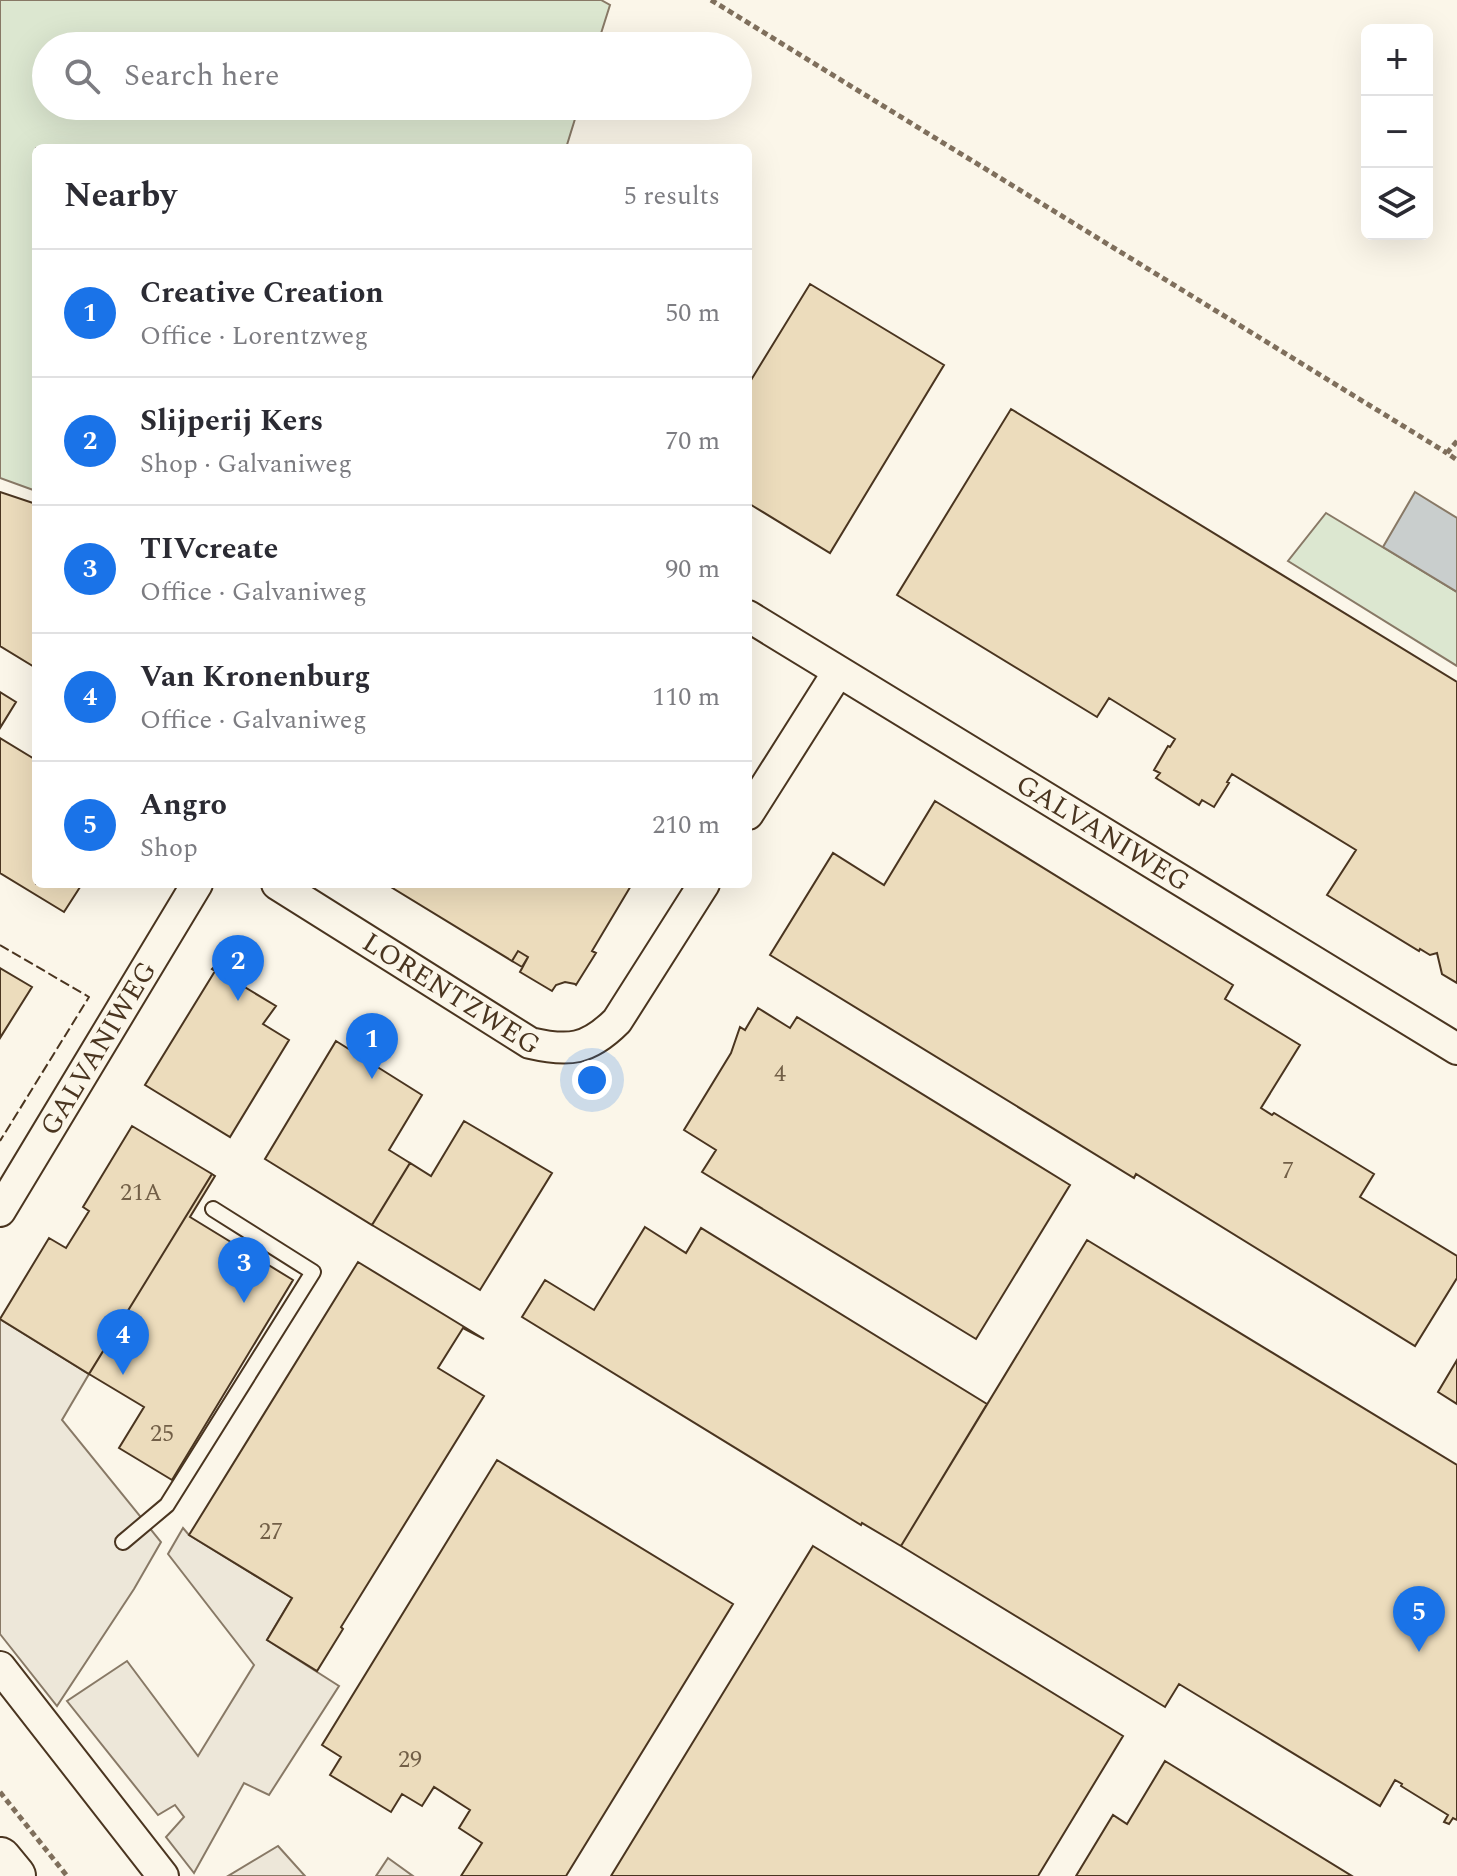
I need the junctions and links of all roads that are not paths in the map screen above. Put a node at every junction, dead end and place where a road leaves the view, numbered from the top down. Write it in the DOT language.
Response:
graph roads {
  1 [pos="752,618"];
  2 [pos="838,672"];
  3 [pos="752,808"];
  4 [pos="195,888"];
  5 [pos="283,888"];
  6 [pos="701,888"];
  7 [pos="1457,1049"];
  8 [pos="213,1209"];
  9 [pos="0,1211"];
  10 [pos="123,1542"];
  11 [pos="0,1667"];
  12 [pos="0,1859"];
  13 [pos="14,1876"];
  14 [pos="163,1876"];
  1 -- 2 [label="street, GALVANIWEG"];
  2 -- 3 [label="street"];
  2 -- 7 [label="street, GALVANIWEG"];
  4 -- 9 [label="street, GALVANIWEG"];
  5 -- 6 [label="street, LORENTZWEG"];
  8 -- 10 [label="lane"];
  11 -- 14 [label="street"];
  12 -- 13 [label="main road"];
}
